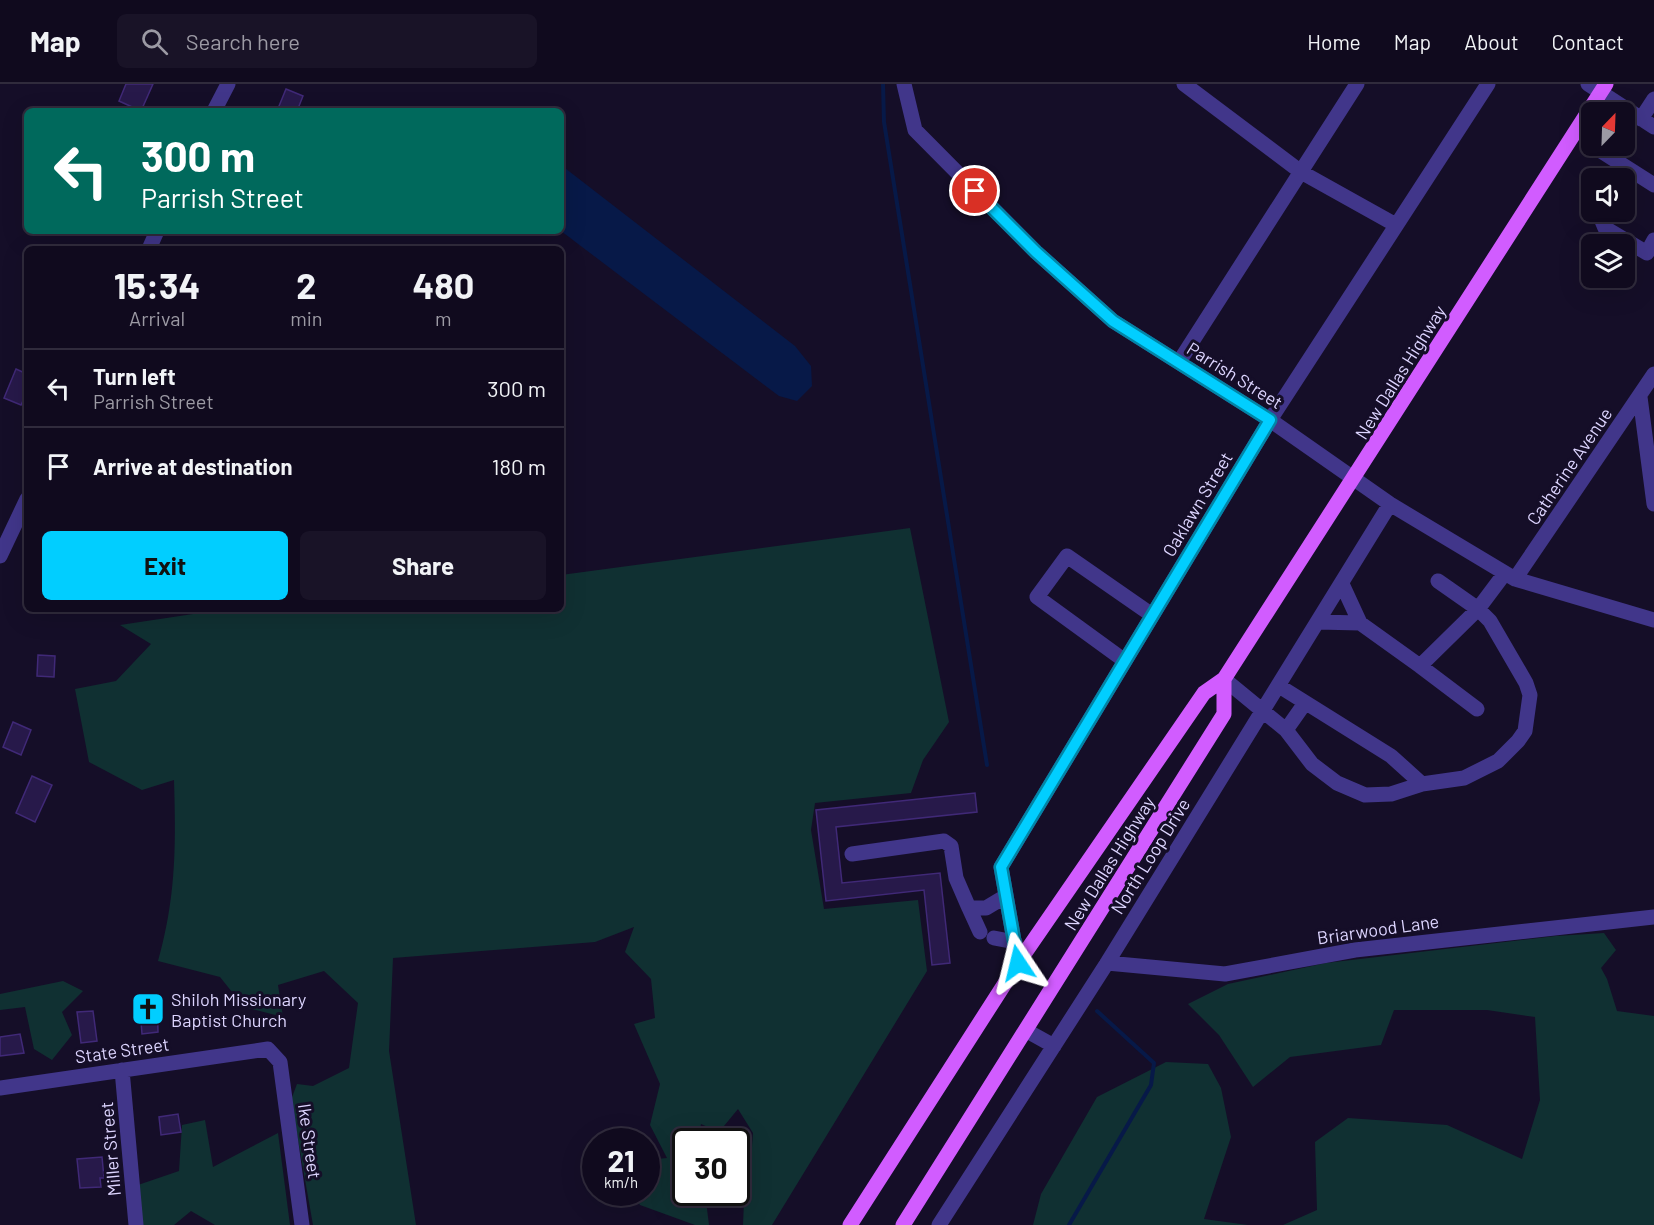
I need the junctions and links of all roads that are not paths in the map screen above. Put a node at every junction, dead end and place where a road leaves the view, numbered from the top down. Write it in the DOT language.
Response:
graph roads {
  1 [pos="228,84"];
  2 [pos="904,84"];
  3 [pos="1184,84"];
  4 [pos="1357,84"];
  5 [pos="1488,84"];
  6 [pos="1599,87"];
  7 [pos="1654,99"];
  8 [pos="216,108"];
  9 [pos="1648,123"];
  10 [pos="1575,133"];
  11 [pos="1581,137"];
  12 [pos="1605,156"];
  13 [pos="1618,168"];
  14 [pos="1300,172"];
  15 [pos="1635,178"];
  16 [pos="1654,185"];
  17 [pos="1602,222"];
  18 [pos="1396,225"];
  19 [pos="1654,240"];
  20 [pos="1179,362"];
  21 [pos="1654,374"];
  22 [pos="1640,397"];
  23 [pos="1270,420"];
  24 [pos="1355,479"];
  25 [pos="1390,504"];
  26 [pos="1654,504"];
  27 [pos="24,505"];
  28 [pos="0,556"];
  29 [pos="1510,576"];
  30 [pos="1438,581"];
  31 [pos="1342,584"];
  32 [pos="1478,609"];
  33 [pos="1152,615"];
  34 [pos="1654,620"];
  35 [pos="1318,622"];
  36 [pos="1360,623"];
  37 [pos="1125,662"];
  38 [pos="1420,666"];
  39 [pos="1224,679"];
  40 [pos="1279,686"];
  41 [pos="1305,703"];
  42 [pos="1477,709"];
  43 [pos="1262,712"];
  44 [pos="1286,730"];
  45 [pos="1422,784"];
  46 [pos="852,854"];
  47 [pos="1006,896"];
  48 [pos="969,908"];
  49 [pos="1654,917"];
  50 [pos="1015,942"];
  51 [pos="1018,963"];
  52 [pos="1107,963"];
  53 [pos="1027,1031"];
  54 [pos="1054,1046"];
  55 [pos="280,1062"];
  56 [pos="122,1070"];
  57 [pos="0,1088"];
  58 [pos="136,1225"];
  59 [pos="303,1225"];
  60 [pos="850,1225"];
  61 [pos="903,1225"];
  62 [pos="939,1225"];
  1 -- 8 [label="street"];
  2 -- 20 [label="street, Parrish Street"];
  3 -- 14 [label="street"];
  4 -- 14 [label="street"];
  5 -- 18 [label="street, Oaklawn Street"];
  6 -- 9 [label="street"];
  6 -- 10 [label="main road, New Dallas Highway"];
  7 -- 9 [label="street"];
  10 -- 11 [label="street"];
  10 -- 24 [label="main road, New Dallas Highway"];
  12 -- 13 [label="street"];
  14 -- 18 [label="street"];
  14 -- 20 [label="street"];
  15 -- 16 [label="street"];
  17 -- 19 [label="street"];
  18 -- 23 [label="street, Oaklawn Street"];
  20 -- 23 [label="street, Parrish Street"];
  21 -- 22 [label="street, Catherine Avenue"];
  22 -- 26 [label="street"];
  22 -- 29 [label="street, Catherine Avenue"];
  23 -- 24 [label="street, Parrish Street"];
  23 -- 33 [label="street, Oaklawn Street"];
  24 -- 25 [label="street, Parrish Street"];
  24 -- 39 [label="main road, New Dallas Highway"];
  25 -- 29 [label="street, Parrish Street"];
  25 -- 31 [label="street, North Loop Drive"];
  27 -- 28 [label="street"];
  29 -- 32 [label="street, Catherine Avenue"];
  29 -- 34 [label="street, Parrish Street"];
  30 -- 32 [label="street"];
  31 -- 35 [label="street, North Loop Drive"];
  31 -- 36 [label="street"];
  32 -- 38 [label="street, Catherine Avenue"];
  32 -- 45 [label="street"];
  33 -- 37 [label="street, Oaklawn Street"];
  33 -- 37 [label="street"];
  35 -- 36 [label="street"];
  35 -- 40 [label="street, North Loop Drive"];
  36 -- 38 [label="street"];
  37 -- 47 [label="street, Oaklawn Street"];
  38 -- 42 [label="street"];
  39 -- 43 [label="street"];
  39 -- 51 [label="main road, New Dallas Highway"];
  39 -- 53 [label="main road, New Dallas Highway"];
  40 -- 41 [label="street"];
  40 -- 43 [label="street, North Loop Drive"];
  41 -- 44 [label="street"];
  41 -- 45 [label="street"];
  43 -- 44 [label="street"];
  43 -- 52 [label="street, North Loop Drive"];
  44 -- 45 [label="street"];
  46 -- 48 [label="street"];
  47 -- 48 [label="street"];
  47 -- 50 [label="street, Oaklawn Street"];
  48 -- 50 [label="street"];
  49 -- 52 [label="street, Briarwood Lane"];
  50 -- 51 [label="street, Oaklawn Street"];
  51 -- 60 [label="main road"];
  52 -- 54 [label="street, North Loop Drive"];
  53 -- 54 [label="street"];
  53 -- 61 [label="main road, New Dallas Highway"];
  54 -- 62 [label="street, North Loop Drive"];
  55 -- 56 [label="street, State Street"];
  55 -- 59 [label="street, Ike Street"];
  56 -- 57 [label="street, State Street"];
  56 -- 58 [label="street, Miller Street"];
}
